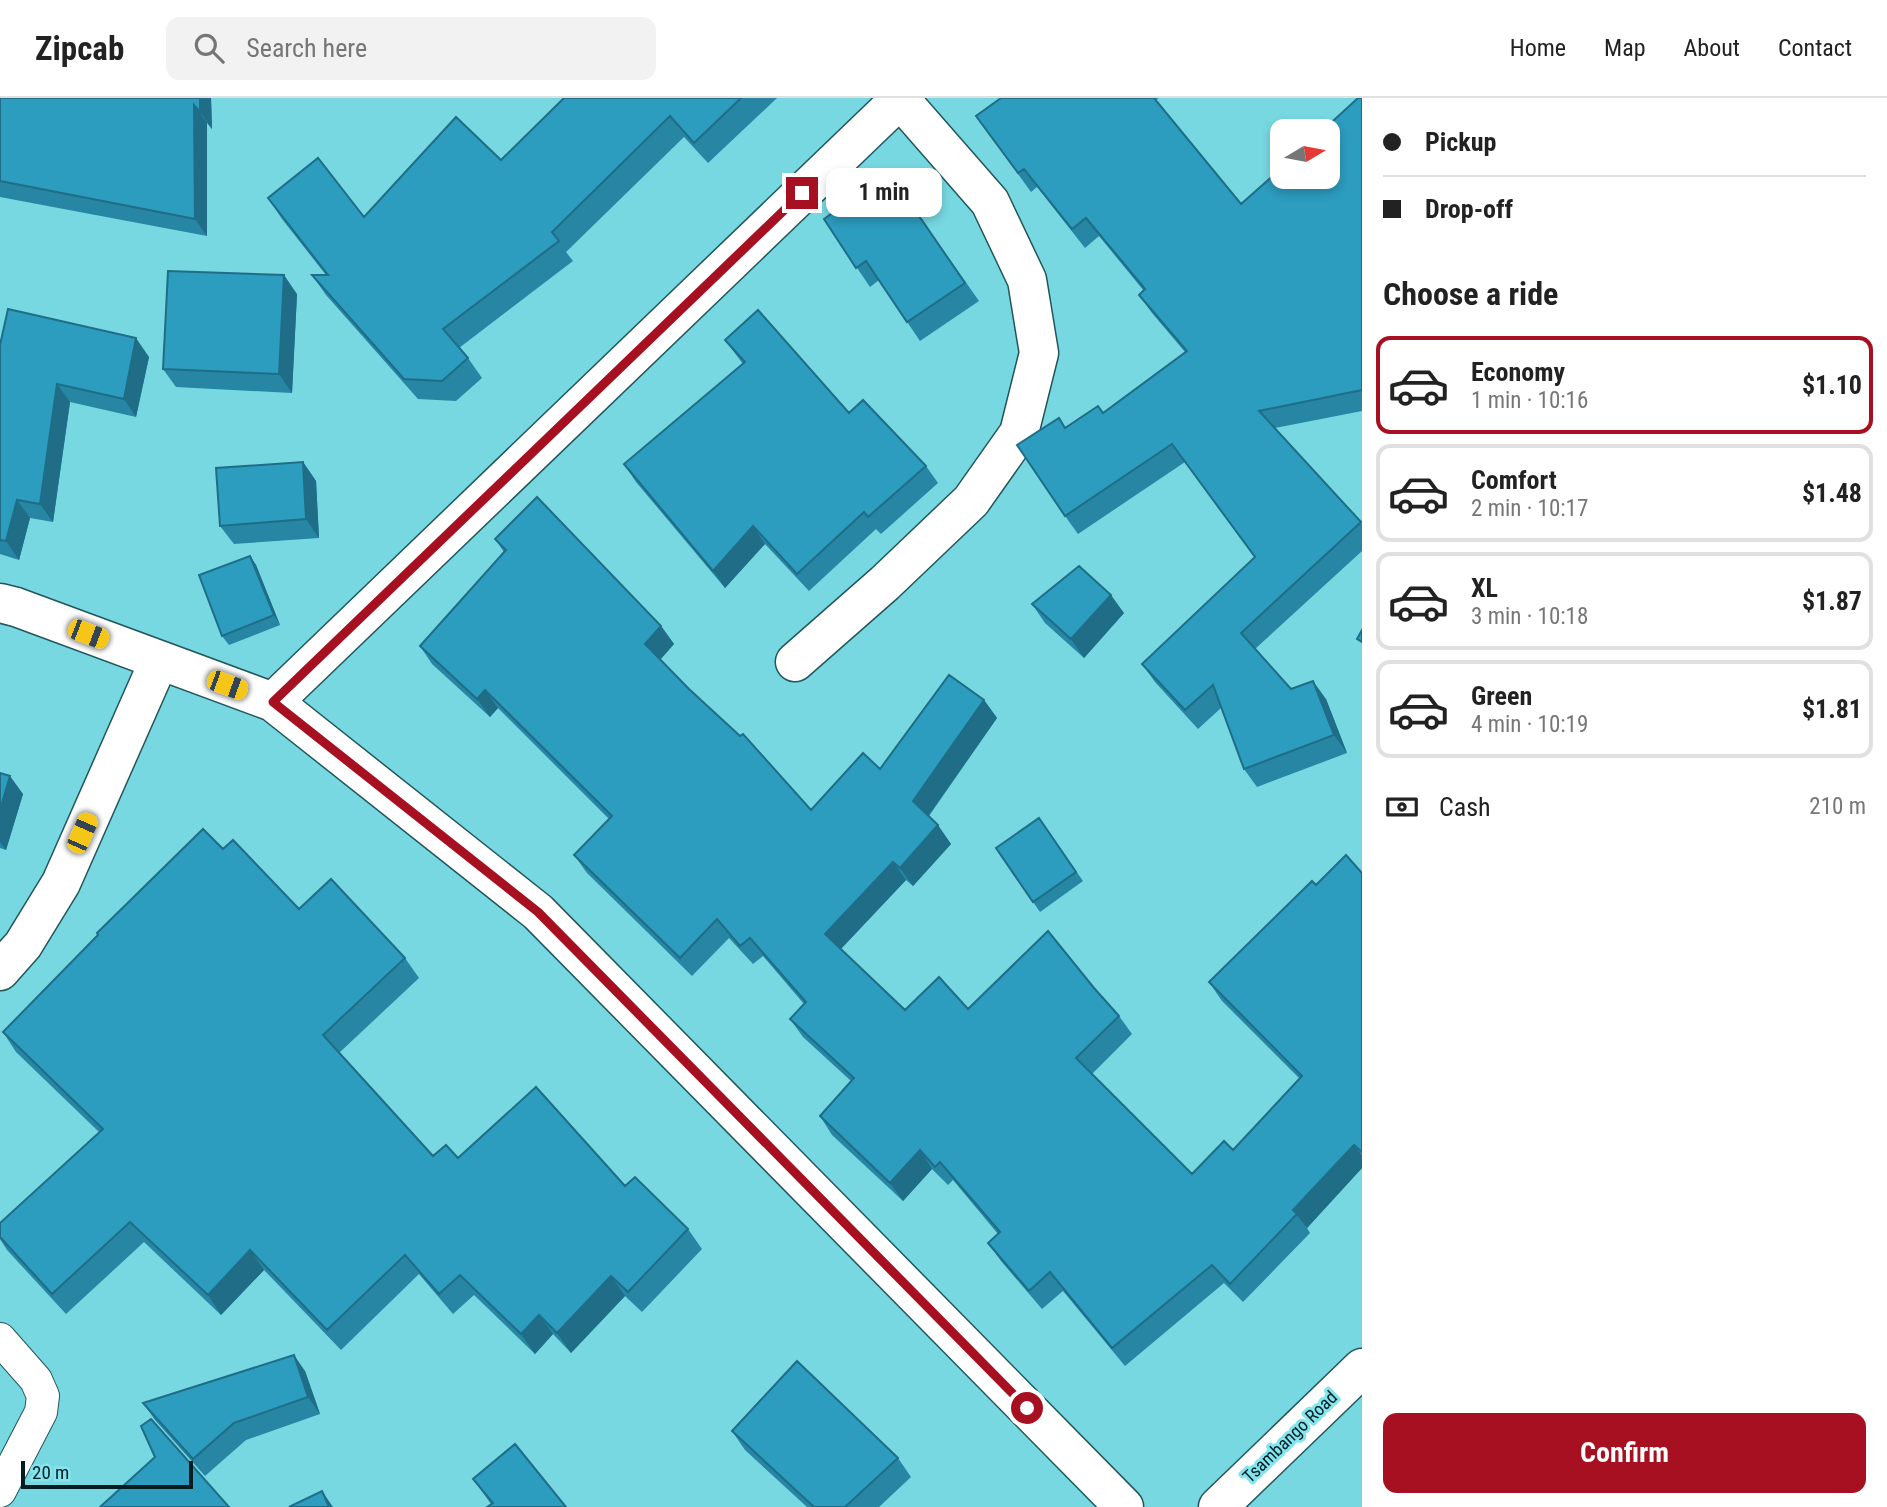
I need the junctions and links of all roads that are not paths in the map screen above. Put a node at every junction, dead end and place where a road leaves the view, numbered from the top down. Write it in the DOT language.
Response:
graph roads {
  1 [pos="900,99"];
  2 [pos="0,603"];
  3 [pos="159,661"];
  4 [pos="795,662"];
  5 [pos="273,702"];
  6 [pos="0,971"];
  7 [pos="0,1339"];
  8 [pos="1362,1368"];
  9 [pos="0,1490"];
  10 [pos="1124,1507"];
  11 [pos="1218,1507"];
  1 -- 4 [label="street"];
  1 -- 5 [label="street"];
  2 -- 3 [label="street"];
  3 -- 5 [label="street"];
  3 -- 6 [label="street"];
  5 -- 10 [label="street"];
  7 -- 9 [label="lane"];
  8 -- 11 [label="street, Tsambango Road"];
}
